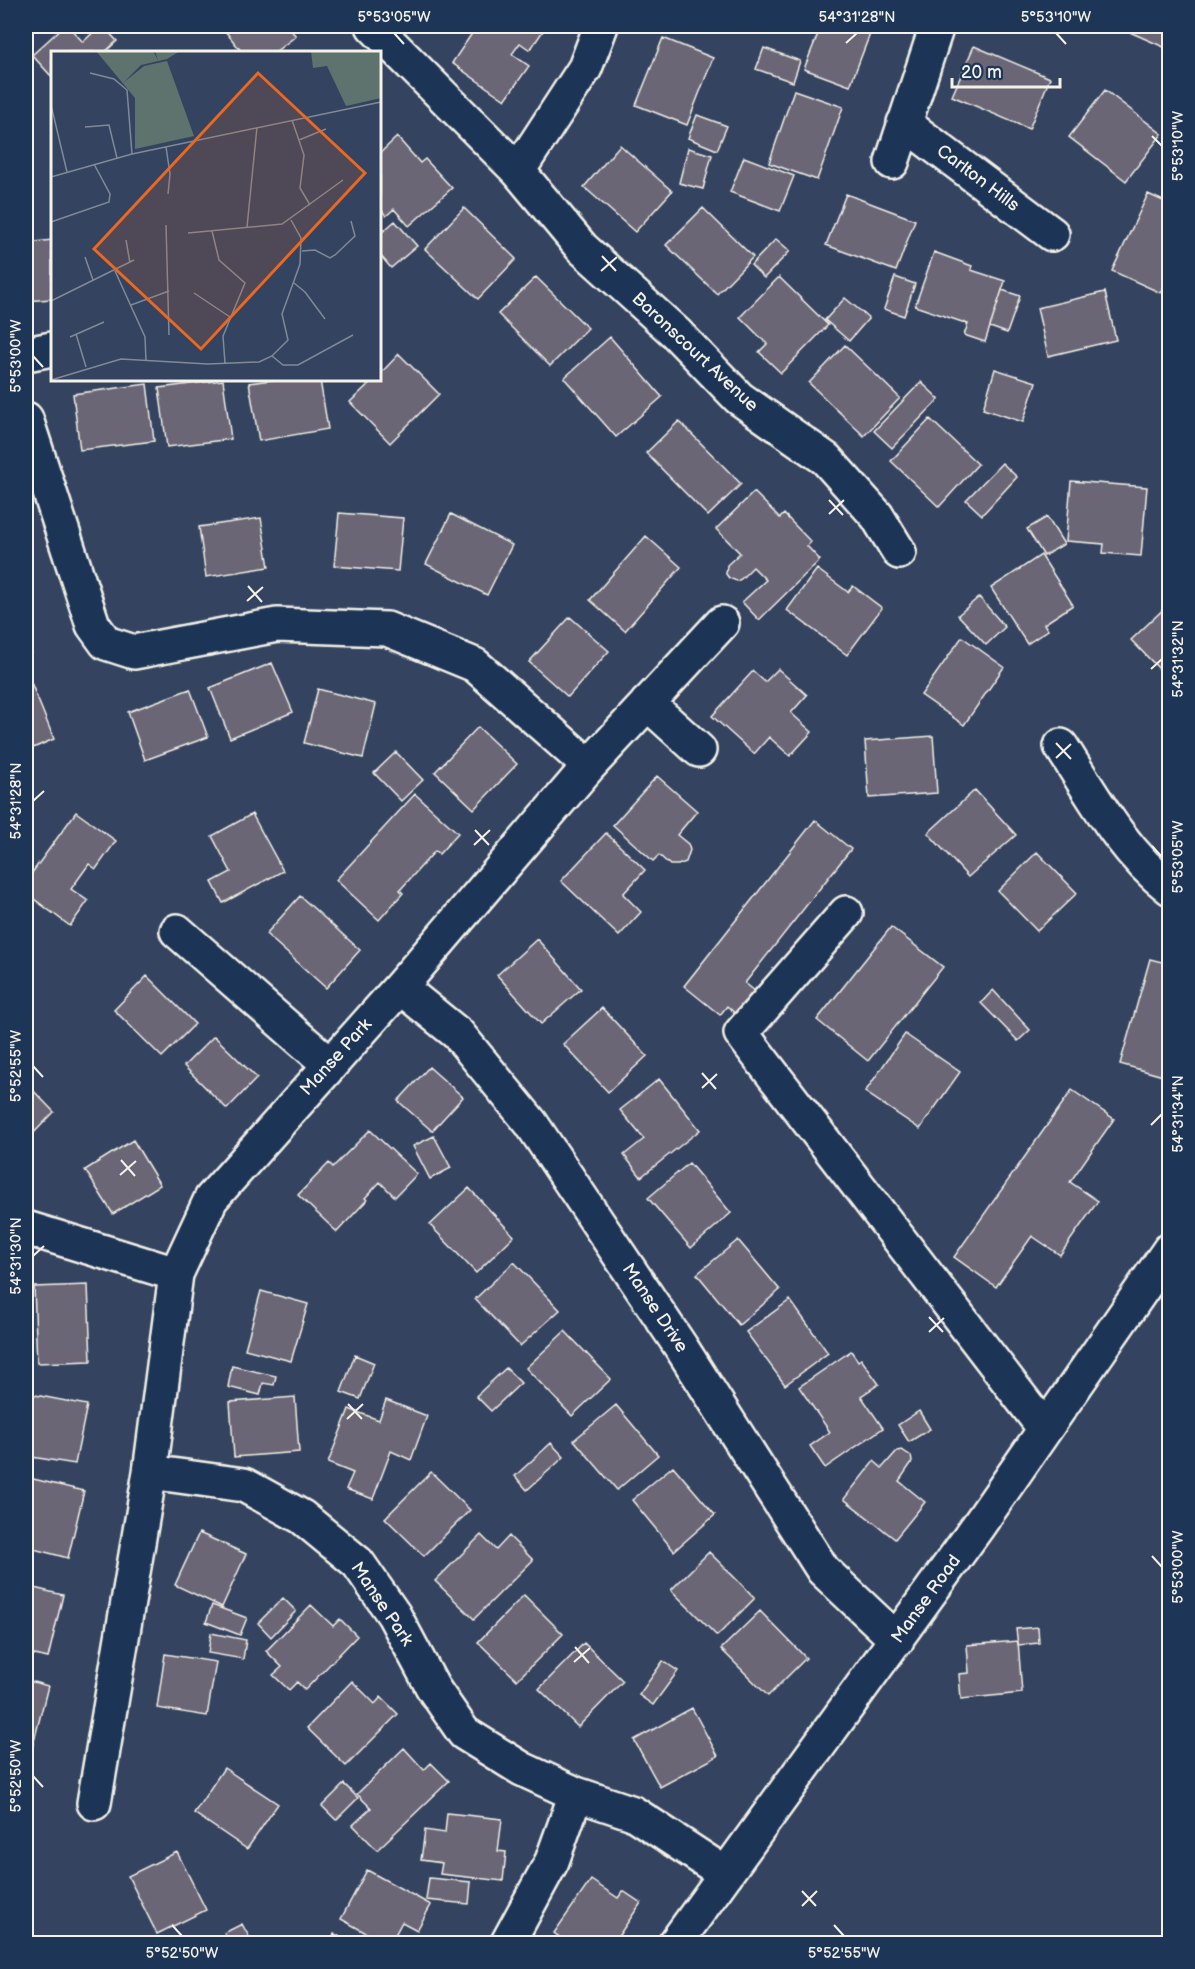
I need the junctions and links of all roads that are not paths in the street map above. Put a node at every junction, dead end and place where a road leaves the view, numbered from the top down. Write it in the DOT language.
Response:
graph roads {
  1 [pos="373,26"];
  2 [pos="601,26"];
  3 [pos="937,26"];
  4 [pos="904,123"];
  5 [pos="892,162"];
  6 [pos="518,171"];
  7 [pos="1052,234"];
  8 [pos="51,349"];
  9 [pos="26,354"];
  10 [pos="26,419"];
  11 [pos="899,552"];
  12 [pos="722,622"];
  13 [pos="647,703"];
  14 [pos="1061,746"];
  15 [pos="699,750"];
  16 [pos="589,766"];
  17 [pos="1170,888"];
  18 [pos="846,913"];
  19 [pos="177,931"];
  20 [pos="400,987"];
  21 [pos="330,1064"];
  22 [pos="26,1228"];
  23 [pos="1170,1249"];
  24 [pos="176,1274"];
  25 [pos="1045,1429"];
  26 [pos="150,1472"];
  27 [pos="897,1640"];
  28 [pos="576,1794"];
  29 [pos="94,1803"];
  30 [pos="726,1874"];
  31 [pos="507,1944"];
  32 [pos="675,1944"];
  1 -- 6 [label="street, Baronscourt Avenue"];
  2 -- 6 [label="street"];
  3 -- 4 [label="street"];
  4 -- 5 [label="street"];
  4 -- 7 [label="street, Carlton Hills"];
  6 -- 11 [label="street, Baronscourt Avenue"];
  8 -- 9 [label="street"];
  10 -- 16 [label="street"];
  12 -- 13 [label="street, Manse Park"];
  13 -- 15 [label="street"];
  13 -- 16 [label="street, Manse Park"];
  14 -- 17 [label="street"];
  16 -- 20 [label="street, Manse Park"];
  18 -- 25 [label="street"];
  19 -- 21 [label="street"];
  20 -- 21 [label="street, Manse Park"];
  20 -- 27 [label="street, Manse Drive"];
  21 -- 24 [label="street, Manse Park"];
  22 -- 24 [label="street"];
  23 -- 25 [label="street, Manse Road"];
  24 -- 26 [label="street, Manse Park"];
  25 -- 27 [label="street, Manse Road"];
  26 -- 28 [label="street, Manse Park"];
  26 -- 29 [label="street, Manse Park"];
  27 -- 30 [label="street, Manse Road"];
  28 -- 30 [label="street, Manse Park"];
  28 -- 31 [label="street"];
  30 -- 32 [label="street, Manse Road"];
}
